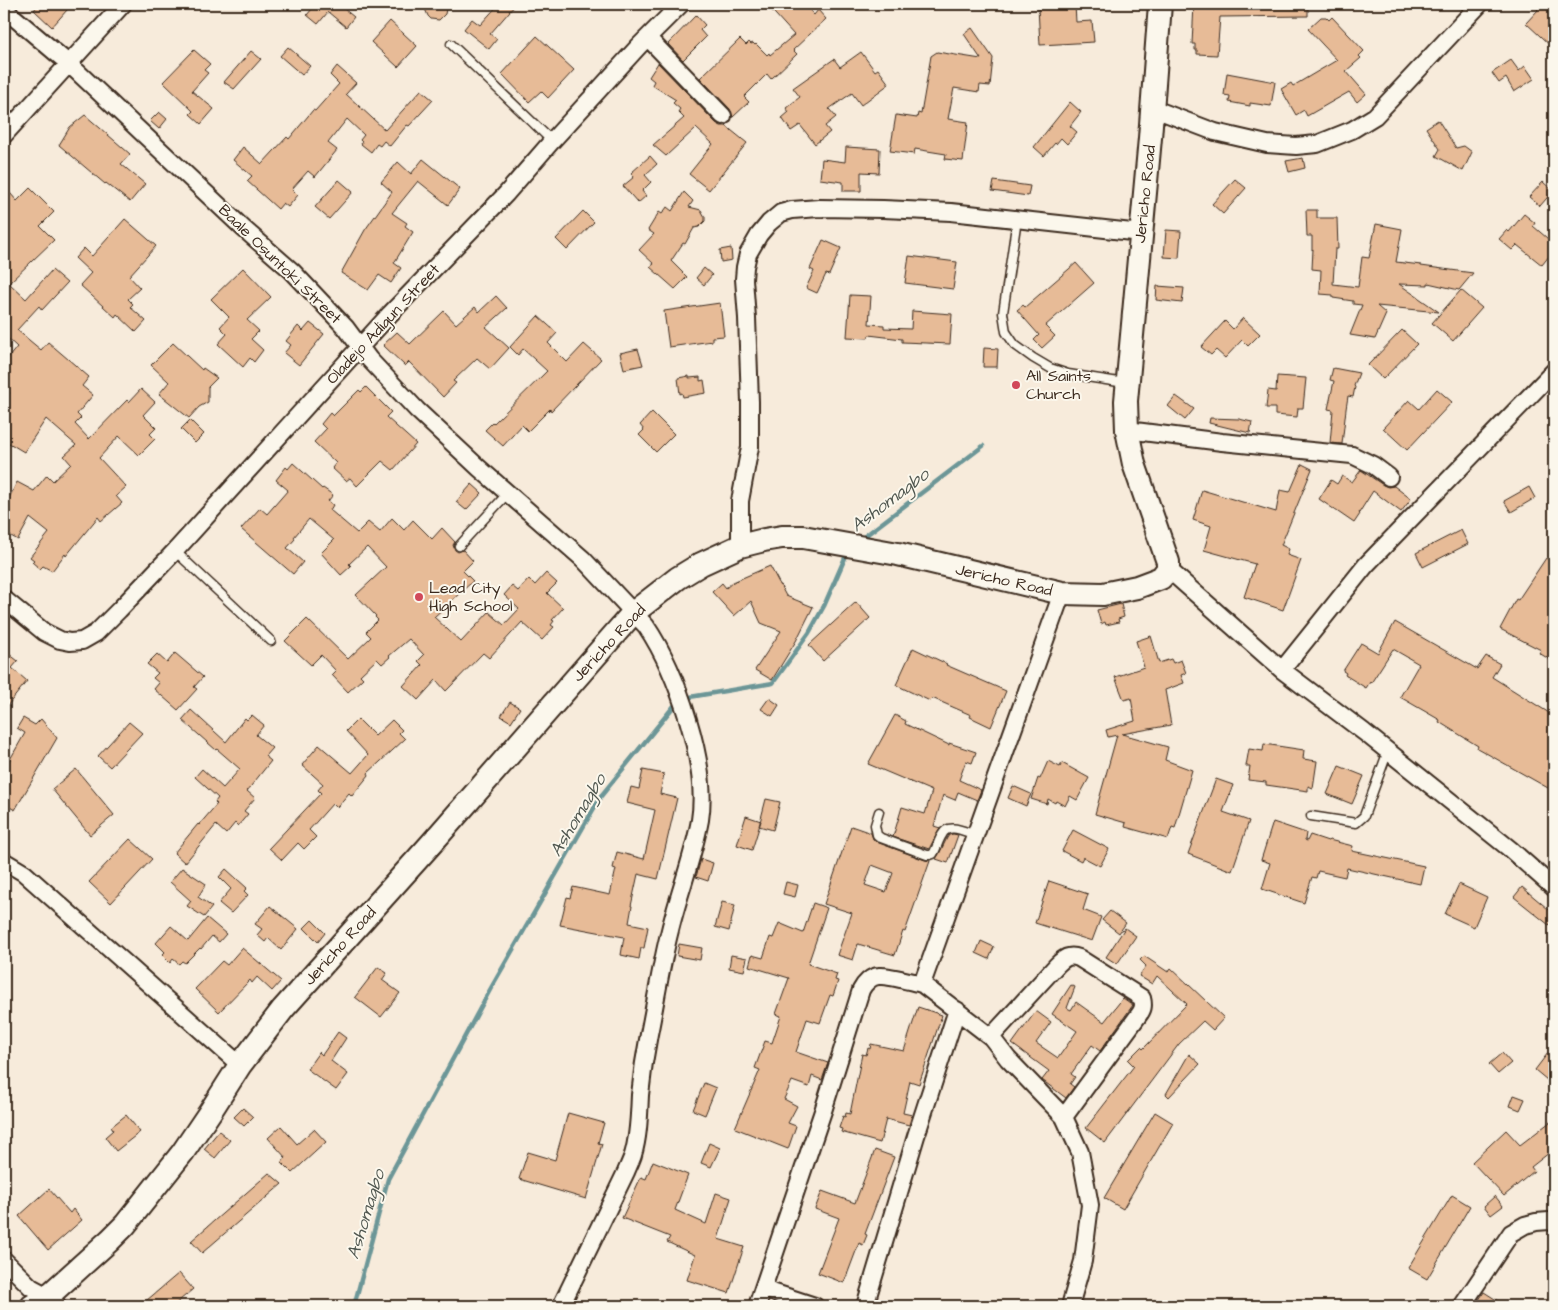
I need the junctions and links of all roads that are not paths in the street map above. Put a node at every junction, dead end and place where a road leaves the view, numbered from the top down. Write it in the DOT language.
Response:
graph roads {
  1 [pos="123,4"];
  2 [pos="681,4"];
  3 [pos="1160,4"];
  4 [pos="1480,4"];
  5 [pos="4,9"];
  6 [pos="648,38"];
  7 [pos="452,44"];
  8 [pos="68,63"];
  9 [pos="1152,108"];
  10 [pos="723,116"];
  11 [pos="4,134"];
  12 [pos="552,141"];
  13 [pos="1017,219"];
  14 [pos="1141,233"];
  15 [pos="360,348"];
  16 [pos="1554,371"];
  17 [pos="1127,384"];
  18 [pos="1127,430"];
  19 [pos="1390,477"];
  20 [pos="508,493"];
  21 [pos="459,546"];
  22 [pos="740,546"];
  23 [pos="175,551"];
  24 [pos="1168,569"];
  25 [pos="1062,593"];
  26 [pos="4,598"];
  27 [pos="633,613"];
  28 [pos="271,641"];
  29 [pos="1282,670"];
  30 [pos="1388,751"];
  31 [pos="879,812"];
  32 [pos="1311,816"];
  33 [pos="976,835"];
  34 [pos="4,861"];
  35 [pos="1554,888"];
  36 [pos="922,984"];
  37 [pos="957,1010"];
  38 [pos="991,1037"];
  39 [pos="240,1065"];
  40 [pos="1064,1117"];
  41 [pos="1554,1223"];
  42 [pos="4,1260"];
  43 [pos="763,1289"];
  44 [pos="46,1303"];
  45 [pos="561,1306"];
  46 [pos="757,1306"];
  47 [pos="815,1306"];
  48 [pos="865,1306"];
  49 [pos="1070,1306"];
  50 [pos="1462,1306"];
  1 -- 8 [label="street"];
  2 -- 6 [label="street, Oladejo Adigun Street"];
  3 -- 9 [label="street, Jericho Road"];
  4 -- 9 [label="street"];
  5 -- 8 [label="street, Baale Osuntoki Street"];
  6 -- 10 [label="street"];
  6 -- 12 [label="street, Oladejo Adigun Street"];
  7 -- 12 [label="lane"];
  8 -- 11 [label="street"];
  8 -- 15 [label="street, Baale Osuntoki Street"];
  9 -- 14 [label="street, Jericho Road"];
  12 -- 15 [label="street, Oladejo Adigun Street"];
  13 -- 14 [label="street"];
  13 -- 17 [label="lane"];
  13 -- 22 [label="street"];
  14 -- 17 [label="street, Jericho Road"];
  15 -- 20 [label="street, Baale Osuntoki Street"];
  15 -- 23 [label="street, Oladejo Adigun Street"];
  16 -- 29 [label="street"];
  17 -- 18 [label="street, Jericho Road"];
  18 -- 19 [label="street"];
  18 -- 24 [label="street, Jericho Road"];
  20 -- 21 [label="lane"];
  20 -- 27 [label="street, Baale Osuntoki Street"];
  22 -- 25 [label="street, Jericho Road"];
  22 -- 27 [label="street, Jericho Road"];
  23 -- 26 [label="street, Oladejo Adigun Street"];
  23 -- 28 [label="lane"];
  24 -- 25 [label="street, Jericho Road"];
  24 -- 29 [label="street"];
  25 -- 33 [label="street"];
  27 -- 39 [label="street, Jericho Road"];
  27 -- 45 [label="street, Baale Osuntoki Street"];
  29 -- 30 [label="street"];
  30 -- 32 [label="lane"];
  30 -- 35 [label="street"];
  31 -- 33 [label="lane"];
  33 -- 36 [label="street"];
  34 -- 39 [label="street"];
  36 -- 37 [label="street"];
  36 -- 43 [label="street"];
  37 -- 38 [label="street"];
  37 -- 48 [label="street"];
  38 -- 40 [label="street"];
  38 -- 40 [label="street"];
  39 -- 44 [label="street, Jericho Road"];
  40 -- 49 [label="street"];
  41 -- 50 [label="street"];
  42 -- 44 [label="street"];
  43 -- 46 [label="street"];
  43 -- 47 [label="street"];
}
